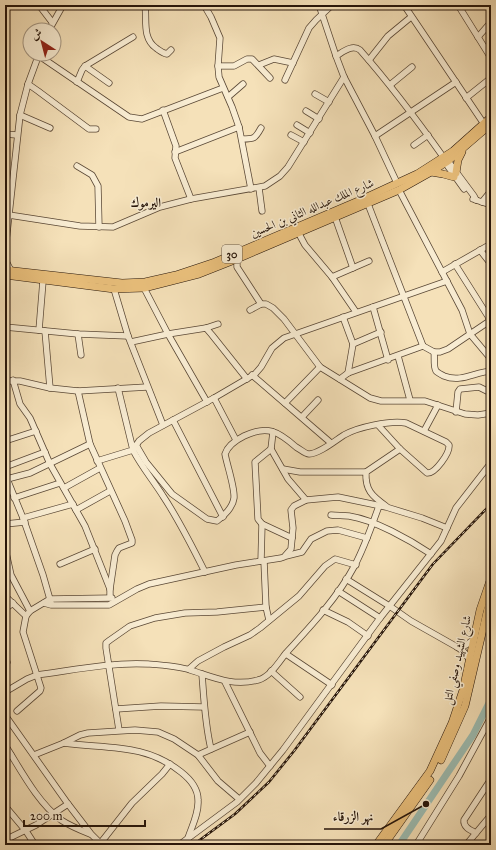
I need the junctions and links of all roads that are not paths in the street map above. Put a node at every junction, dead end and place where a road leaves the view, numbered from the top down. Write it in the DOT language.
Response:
graph roads {
  1 [pos="39,5"];
  2 [pos="63,5"];
  3 [pos="145,5"];
  4 [pos="204,5"];
  5 [pos="319,5"];
  6 [pos="332,5"];
  7 [pos="404,5"];
  8 [pos="458,5"];
  9 [pos="322,15"];
  10 [pos="411,17"];
  11 [pos="52,22"];
  12 [pos="491,22"];
  13 [pos="133,37"];
  14 [pos="478,37"];
  15 [pos="171,50"];
  16 [pos="336,56"];
  17 [pos="491,58"];
  18 [pos="369,60"];
  19 [pos="36,62"];
  20 [pos="50,62"];
  21 [pos="293,63"];
  22 [pos="259,65"];
  23 [pos="85,66"];
  24 [pos="218,66"];
  25 [pos="412,67"];
  26 [pos="344,77"];
  27 [pos="270,78"];
  28 [pos="491,78"];
  29 [pos="285,80"];
  30 [pos="77,82"];
  31 [pos="456,82"];
  32 [pos="109,83"];
  33 [pos="28,84"];
  34 [pos="243,84"];
  35 [pos="390,85"];
  36 [pos="223,88"];
  37 [pos="315,94"];
  38 [pos="228,97"];
  39 [pos="466,98"];
  40 [pos="329,102"];
  41 [pos="163,110"];
  42 [pos="306,111"];
  43 [pos="411,112"];
  44 [pos="20,114"];
  45 [pos="491,117"];
  46 [pos="319,119"];
  47 [pos="487,124"];
  48 [pos="297,125"];
  49 [pos="239,127"];
  50 [pos="50,128"];
  51 [pos="261,128"];
  52 [pos="96,129"];
  53 [pos="310,132"];
  54 [pos="5,134"];
  55 [pos="17,135"];
  56 [pos="292,135"];
  57 [pos="428,135"];
  58 [pos="375,136"];
  59 [pos="242,139"];
  60 [pos="304,142"];
  61 [pos="414,145"];
  62 [pos="463,150"];
  63 [pos="176,152"];
  64 [pos="445,161"];
  65 [pos="77,166"];
  66 [pos="431,172"];
  67 [pos="455,175"];
  68 [pos="398,186"];
  69 [pos="259,188"];
  70 [pos="251,189"];
  71 [pos="491,191"];
  72 [pos="191,199"];
  73 [pos="482,202"];
  74 [pos="368,204"];
  75 [pos="491,205"];
  76 [pos="262,211"];
  77 [pos="9,215"];
  78 [pos="334,217"];
  79 [pos="99,227"];
  80 [pos="298,232"];
  81 [pos="491,244"];
  82 [pos="480,250"];
  83 [pos="5,251"];
  84 [pos="237,256"];
  85 [pos="5,258"];
  86 [pos="369,262"];
  87 [pos="455,264"];
  88 [pos="491,264"];
  89 [pos="353,268"];
  90 [pos="7,272"];
  91 [pos="442,272"];
  92 [pos="332,277"];
  93 [pos="43,281"];
  94 [pos="448,281"];
  95 [pos="144,288"];
  96 [pos="114,289"];
  97 [pos="404,297"];
  98 [pos="261,304"];
  99 [pos="372,307"];
  100 [pos="250,310"];
  101 [pos="356,312"];
  102 [pos="343,317"];
  103 [pos="491,320"];
  104 [pos="218,324"];
  105 [pos="5,327"];
  106 [pos="206,328"];
  107 [pos="42,330"];
  108 [pos="381,332"];
  109 [pos="78,334"];
  110 [pos="168,334"];
  111 [pos="295,334"];
  112 [pos="470,334"];
  113 [pos="128,336"];
  114 [pos="131,342"];
  115 [pos="353,344"];
  116 [pos="423,346"];
  117 [pos="434,352"];
  118 [pos="81,356"];
  119 [pos="398,356"];
  120 [pos="491,359"];
  121 [pos="388,360"];
  122 [pos="320,367"];
  123 [pos="491,371"];
  124 [pos="348,373"];
  125 [pos="252,375"];
  126 [pos="247,379"];
  127 [pos="340,379"];
  128 [pos="13,380"];
  129 [pos="5,381"];
  130 [pos="147,387"];
  131 [pos="50,388"];
  132 [pos="118,388"];
  133 [pos="78,391"];
  134 [pos="491,393"];
  135 [pos="214,398"];
  136 [pos="318,400"];
  137 [pos="410,400"];
  138 [pos="207,402"];
  139 [pos="285,403"];
  140 [pos="438,405"];
  141 [pos="456,412"];
  142 [pos="491,414"];
  143 [pos="302,417"];
  144 [pos="173,420"];
  145 [pos="162,425"];
  146 [pos="378,425"];
  147 [pos="36,431"];
  148 [pos="424,431"];
  149 [pos="273,432"];
  150 [pos="236,440"];
  151 [pos="5,441"];
  152 [pos="331,443"];
  153 [pos="90,444"];
  154 [pos="134,447"];
  155 [pos="271,449"];
  156 [pos="400,449"];
  157 [pos="45,452"];
  158 [pos="97,461"];
  159 [pos="50,464"];
  160 [pos="491,464"];
  161 [pos="5,467"];
  162 [pos="100,468"];
  163 [pos="283,469"];
  164 [pos="366,472"];
  165 [pos="6,476"];
  166 [pos="60,483"];
  167 [pos="64,488"];
  168 [pos="110,491"];
  169 [pos="14,498"];
  170 [pos="306,500"];
  171 [pos="73,504"];
  172 [pos="379,506"];
  173 [pos="386,507"];
  174 [pos="76,510"];
  175 [pos="331,515"];
  176 [pos="223,517"];
  177 [pos="24,520"];
  178 [pos="373,523"];
  179 [pos="5,524"];
  180 [pos="262,524"];
  181 [pos="447,528"];
  182 [pos="292,538"];
  183 [pos="367,538"];
  184 [pos="5,548"];
  185 [pos="95,549"];
  186 [pos="431,554"];
  187 [pos="284,557"];
  188 [pos="262,561"];
  189 [pos="60,564"];
  190 [pos="356,565"];
  191 [pos="205,572"];
  192 [pos="491,578"];
  193 [pos="346,579"];
  194 [pos="110,589"];
  195 [pos="338,592"];
  196 [pos="491,595"];
  197 [pos="5,596"];
  198 [pos="110,597"];
  199 [pos="118,600"];
  200 [pos="51,602"];
  201 [pos="13,603"];
  202 [pos="266,607"];
  203 [pos="391,607"];
  204 [pos="5,609"];
  205 [pos="323,610"];
  206 [pos="484,611"];
  207 [pos="28,614"];
  208 [pos="380,618"];
  209 [pos="269,620"];
  210 [pos="368,636"];
  211 [pos="473,640"];
  212 [pos="457,647"];
  213 [pos="286,654"];
  214 [pos="470,660"];
  215 [pos="109,664"];
  216 [pos="189,669"];
  217 [pos="271,671"];
  218 [pos="202,674"];
  219 [pos="37,675"];
  220 [pos="225,682"];
  221 [pos="332,685"];
  222 [pos="5,692"];
  223 [pos="300,697"];
  224 [pos="462,705"];
  225 [pos="204,707"];
  226 [pos="116,709"];
  227 [pos="17,711"];
  228 [pos="5,715"];
  229 [pos="491,717"];
  230 [pos="119,730"];
  231 [pos="250,732"];
  232 [pos="64,743"];
  233 [pos="5,745"];
  234 [pos="211,749"];
  235 [pos="11,754"];
  236 [pos="34,755"];
  237 [pos="198,755"];
  238 [pos="5,758"];
  239 [pos="170,764"];
  240 [pos="270,766"];
  241 [pos="491,779"];
  242 [pos="239,799"];
  243 [pos="68,804"];
  244 [pos="5,806"];
  245 [pos="53,813"];
  246 [pos="78,817"];
  247 [pos="491,817"];
  248 [pos="72,826"];
  249 [pos="26,831"];
  250 [pos="476,833"];
  251 [pos="91,834"];
  252 [pos="188,838"];
  253 [pos="5,840"];
  254 [pos="101,844"];
  255 [pos="35,845"];
  256 [pos="179,845"];
  257 [pos="376,845"];
  258 [pos="384,845"];
  259 [pos="416,845"];
  260 [pos="466,845"];
  1 -- 11 [label="street"];
  2 -- 11 [label="street"];
  3 -- 15 [label="street"];
  4 -- 24 [label="street"];
  5 -- 9 [label="street"];
  6 -- 9 [label="street"];
  7 -- 10 [label="street"];
  8 -- 14 [label="street"];
  9 -- 16 [label="street"];
  9 -- 21 [label="street"];
  10 -- 18 [label="street"];
  10 -- 31 [label="street"];
  12 -- 14 [label="street"];
  13 -- 23 [label="street"];
  14 -- 17 [label="street"];
  16 -- 18 [label="street"];
  16 -- 26 [label="street"];
  18 -- 35 [label="street"];
  19 -- 33 [label="street"];
  20 -- 30 [label="street"];
  21 -- 22 [label="street"];
  21 -- 29 [label="street"];
  22 -- 24 [label="street"];
  22 -- 27 [label="street"];
  23 -- 30 [label="street"];
  23 -- 32 [label="street"];
  24 -- 36 [label="street"];
  25 -- 35 [label="street"];
  26 -- 40 [label="street"];
  26 -- 58 [label="street"];
  28 -- 39 [label="street"];
  30 -- 41 [label="street"];
  31 -- 39 [label="street"];
  31 -- 43 [label="street"];
  33 -- 44 [label="street"];
  33 -- 52 [label="street"];
  34 -- 38 [label="street"];
  35 -- 43 [label="street"];
  36 -- 38 [label="street"];
  36 -- 41 [label="street"];
  37 -- 40 [label="street"];
  38 -- 49 [label="street"];
  39 -- 47 [label="street"];
  40 -- 46 [label="street"];
  41 -- 63 [label="street"];
  42 -- 46 [label="street"];
  43 -- 57 [label="street"];
  43 -- 58 [label="street"];
  44 -- 50 [label="street"];
  44 -- 55 [label="street"];
  45 -- 47 [label="main road, شارع الملك عبدالله الثاني بن الحسين / 30"];
  46 -- 53 [label="street"];
  47 -- 62 [label="main road, شارع الملك عبدالله الثاني بن الحسين / 30"];
  47 -- 64 [label="main road, شارع الملك عبدالله الثاني بن الحسين / 30"];
  48 -- 53 [label="street"];
  49 -- 59 [label="street"];
  49 -- 63 [label="street"];
  51 -- 59 [label="street"];
  53 -- 60 [label="street"];
  54 -- 55 [label="street"];
  55 -- 77 [label="street"];
  56 -- 60 [label="street"];
  57 -- 61 [label="street"];
  57 -- 64 [label="street"];
  58 -- 68 [label="street"];
  59 -- 70 [label="street"];
  60 -- 69 [label="street"];
  62 -- 64 [label="main road, شارع الملك عبدالله الثاني بن الحسين / 30"];
  62 -- 67 [label="main road"];
  63 -- 72 [label="street"];
  64 -- 66 [label="main road, شارع الملك عبدالله الثاني بن الحسين / 30"];
  64 -- 67 [label="street"];
  64 -- 68 [label="main road, شارع الملك عبدالله الثاني بن الحسين / 30"];
  65 -- 79 [label="street"];
  66 -- 67 [label="main road"];
  66 -- 68 [label="main road, شارع الملك عبدالله الثاني بن الحسين / 30"];
  67 -- 73 [label="street"];
  68 -- 74 [label="main road, شارع الملك عبدالله الثاني بن الحسين / 30"];
  68 -- 84 [label="main road, شارع الملك عبدالله الثاني بن الحسين / 30"];
  68 -- 91 [label="street"];
  69 -- 70 [label="street"];
  69 -- 76 [label="street"];
  70 -- 72 [label="street"];
  71 -- 73 [label="street"];
  72 -- 79 [label="street"];
  73 -- 75 [label="street"];
  74 -- 78 [label="main road, شارع الملك عبدالله الثاني بن الحسين / 30"];
  74 -- 97 [label="street"];
  77 -- 79 [label="street"];
  77 -- 83 [label="street"];
  78 -- 80 [label="main road, شارع الملك عبدالله الثاني بن الحسين / 30"];
  78 -- 89 [label="street"];
  80 -- 84 [label="main road, شارع الملك عبدالله الثاني بن الحسين / 30"];
  80 -- 92 [label="street"];
  81 -- 82 [label="street"];
  82 -- 87 [label="street"];
  82 -- 88 [label="street"];
  84 -- 90 [label="main road, شارع الملك عبدالله الثاني بن الحسين / 30"];
  84 -- 95 [label="main road, شارع الملك عبدالله الثاني بن الحسين / 30"];
  84 -- 98 [label="street"];
  85 -- 90 [label="street"];
  86 -- 89 [label="street"];
  87 -- 91 [label="street"];
  87 -- 103 [label="street"];
  89 -- 92 [label="street"];
  90 -- 93 [label="main road, شارع الملك عبدالله الثاني بن الحسين / 30"];
  91 -- 94 [label="street"];
  92 -- 101 [label="street"];
  93 -- 96 [label="main road, شارع الملك عبدالله الثاني بن الحسين / 30"];
  93 -- 107 [label="street"];
  94 -- 97 [label="street"];
  94 -- 112 [label="street"];
  95 -- 96 [label="main road, شارع الملك عبدالله الثاني بن الحسين / 30"];
  95 -- 110 [label="street"];
  96 -- 113 [label="street"];
  97 -- 99 [label="street"];
  97 -- 116 [label="street"];
  98 -- 100 [label="street"];
  98 -- 111 [label="street"];
  99 -- 101 [label="street"];
  99 -- 108 [label="street"];
  101 -- 102 [label="street"];
  102 -- 111 [label="street"];
  102 -- 115 [label="street"];
  103 -- 112 [label="street"];
  104 -- 106 [label="street"];
  105 -- 107 [label="street"];
  106 -- 110 [label="street"];
  106 -- 126 [label="street"];
  107 -- 109 [label="street"];
  107 -- 131 [label="street"];
  108 -- 115 [label="street"];
  108 -- 121 [label="street"];
  109 -- 113 [label="street"];
  109 -- 118 [label="street"];
  110 -- 114 [label="street"];
  110 -- 138 [label="street"];
  111 -- 122 [label="street"];
  111 -- 125 [label="street"];
  112 -- 117 [label="street"];
  112 -- 120 [label="street"];
  113 -- 114 [label="street"];
  114 -- 130 [label="street"];
  115 -- 124 [label="street"];
  116 -- 117 [label="street"];
  116 -- 119 [label="street"];
  117 -- 123 [label="street"];
  119 -- 121 [label="street"];
  119 -- 137 [label="street"];
  121 -- 124 [label="street"];
  122 -- 127 [label="street"];
  122 -- 139 [label="street"];
  124 -- 127 [label="street"];
  125 -- 126 [label="street"];
  125 -- 139 [label="street"];
  126 -- 135 [label="street"];
  127 -- 137 [label="street"];
  128 -- 129 [label="street"];
  128 -- 131 [label="street"];
  128 -- 147 [label="street"];
  130 -- 132 [label="street"];
  130 -- 145 [label="street"];
  131 -- 133 [label="street"];
  132 -- 133 [label="street"];
  132 -- 154 [label="street"];
  133 -- 153 [label="street"];
  134 -- 141 [label="street"];
  135 -- 138 [label="street"];
  135 -- 150 [label="street"];
  136 -- 143 [label="street"];
  137 -- 140 [label="street"];
  138 -- 144 [label="street"];
  139 -- 143 [label="street"];
  140 -- 141 [label="street"];
  140 -- 148 [label="street"];
  141 -- 142 [label="street"];
  143 -- 152 [label="street"];
  144 -- 145 [label="street"];
  144 -- 176 [label="street"];
  145 -- 154 [label="street"];
  146 -- 148 [label="street"];
  146 -- 152 [label="street"];
  146 -- 156 [label="street"];
  147 -- 151 [label="street"];
  147 -- 157 [label="street"];
  148 -- 156 [label="street"];
  149 -- 150 [label="street"];
  149 -- 152 [label="street"];
  149 -- 155 [label="street"];
  150 -- 176 [label="street"];
  153 -- 158 [label="street"];
  153 -- 159 [label="street"];
  154 -- 158 [label="street"];
  154 -- 176 [label="street"];
  154 -- 191 [label="street"];
  155 -- 163 [label="street"];
  155 -- 180 [label="street"];
  156 -- 164 [label="street"];
  157 -- 159 [label="street"];
  157 -- 161 [label="street"];
  158 -- 162 [label="street"];
  159 -- 165 [label="street"];
  159 -- 166 [label="street"];
  160 -- 181 [label="street"];
  162 -- 167 [label="street"];
  162 -- 168 [label="street"];
  163 -- 164 [label="street"];
  163 -- 170 [label="street"];
  164 -- 173 [label="street"];
  165 -- 169 [label="street"];
  166 -- 167 [label="street"];
  166 -- 169 [label="street"];
  167 -- 171 [label="street"];
  168 -- 174 [label="street"];
  168 -- 194 [label="street"];
  169 -- 177 [label="street"];
  170 -- 172 [label="street"];
  170 -- 182 [label="street"];
  171 -- 174 [label="street"];
  171 -- 177 [label="street"];
  172 -- 173 [label="street"];
  172 -- 178 [label="street"];
  173 -- 181 [label="street"];
  174 -- 185 [label="street"];
  175 -- 178 [label="street"];
  177 -- 179 [label="street"];
  177 -- 200 [label="street"];
  178 -- 183 [label="street"];
  178 -- 186 [label="street"];
  180 -- 182 [label="street"];
  180 -- 188 [label="street"];
  181 -- 186 [label="street"];
  182 -- 187 [label="street"];
  183 -- 187 [label="street"];
  183 -- 190 [label="street"];
  184 -- 207 [label="street"];
  185 -- 189 [label="street"];
  185 -- 194 [label="street"];
  186 -- 203 [label="street"];
  187 -- 188 [label="street"];
  188 -- 191 [label="street"];
  188 -- 202 [label="street"];
  190 -- 193 [label="street"];
  190 -- 209 [label="street"];
  191 -- 199 [label="street"];
  192 -- 206 [label="main road, شارع الشهيد وصفي التل"];
  193 -- 195 [label="street"];
  193 -- 203 [label="street"];
  194 -- 198 [label="street"];
  195 -- 205 [label="street"];
  195 -- 208 [label="street"];
  196 -- 206 [label="main road, شارع الشهيد وصفي التل"];
  197 -- 201 [label="street"];
  198 -- 199 [label="street"];
  198 -- 200 [label="street"];
  199 -- 200 [label="street"];
  200 -- 207 [label="street"];
  201 -- 204 [label="street"];
  201 -- 207 [label="street"];
  202 -- 209 [label="street"];
  202 -- 215 [label="street"];
  203 -- 208 [label="street"];
  203 -- 212 [label="street"];
  205 -- 210 [label="street"];
  205 -- 213 [label="street"];
  206 -- 211 [label="main road, شارع الشهيد وصفي التل"];
  206 -- 224 [label="main road, شارع الشهيد وصفي التل"];
  207 -- 219 [label="street"];
  208 -- 210 [label="street"];
  209 -- 216 [label="street"];
  210 -- 221 [label="street"];
  211 -- 212 [label="street"];
  211 -- 214 [label="main road, شارع الشهيد وصفي التل"];
  212 -- 214 [label="street"];
  213 -- 217 [label="street"];
  213 -- 221 [label="street"];
  214 -- 224 [label="main road, شارع الشهيد وصفي التل"];
  215 -- 216 [label="street"];
  215 -- 219 [label="street"];
  215 -- 226 [label="street"];
  216 -- 218 [label="street"];
  217 -- 220 [label="street"];
  217 -- 223 [label="street"];
  218 -- 220 [label="street"];
  218 -- 225 [label="street"];
  219 -- 222 [label="street"];
  219 -- 227 [label="street"];
  220 -- 231 [label="street"];
  221 -- 240 [label="street"];
  224 -- 257 [label="main road, شارع الشهيد وصفي التل"];
  224 -- 258 [label="main road, شارع الشهيد وصفي التل"];
  225 -- 226 [label="street"];
  225 -- 234 [label="street"];
  226 -- 230 [label="street"];
  228 -- 236 [label="street"];
  229 -- 259 [label="street"];
  230 -- 232 [label="street"];
  230 -- 237 [label="street"];
  231 -- 234 [label="street"];
  231 -- 240 [label="street"];
  232 -- 236 [label="street"];
  232 -- 239 [label="street"];
  233 -- 235 [label="street"];
  234 -- 237 [label="street"];
  235 -- 238 [label="street"];
  235 -- 245 [label="street"];
  236 -- 243 [label="street"];
  237 -- 242 [label="street"];
  239 -- 252 [label="street"];
  239 -- 254 [label="street"];
  240 -- 242 [label="street"];
  241 -- 250 [label="street"];
  242 -- 252 [label="street"];
  243 -- 245 [label="street"];
  243 -- 246 [label="street"];
  244 -- 249 [label="street"];
  245 -- 248 [label="street"];
  245 -- 249 [label="street"];
  246 -- 248 [label="street"];
  246 -- 251 [label="street"];
  247 -- 250 [label="street"];
  248 -- 251 [label="street"];
  249 -- 253 [label="street"];
  249 -- 255 [label="street"];
  250 -- 260 [label="street"];
  251 -- 254 [label="street"];
  252 -- 256 [label="street"];
}
